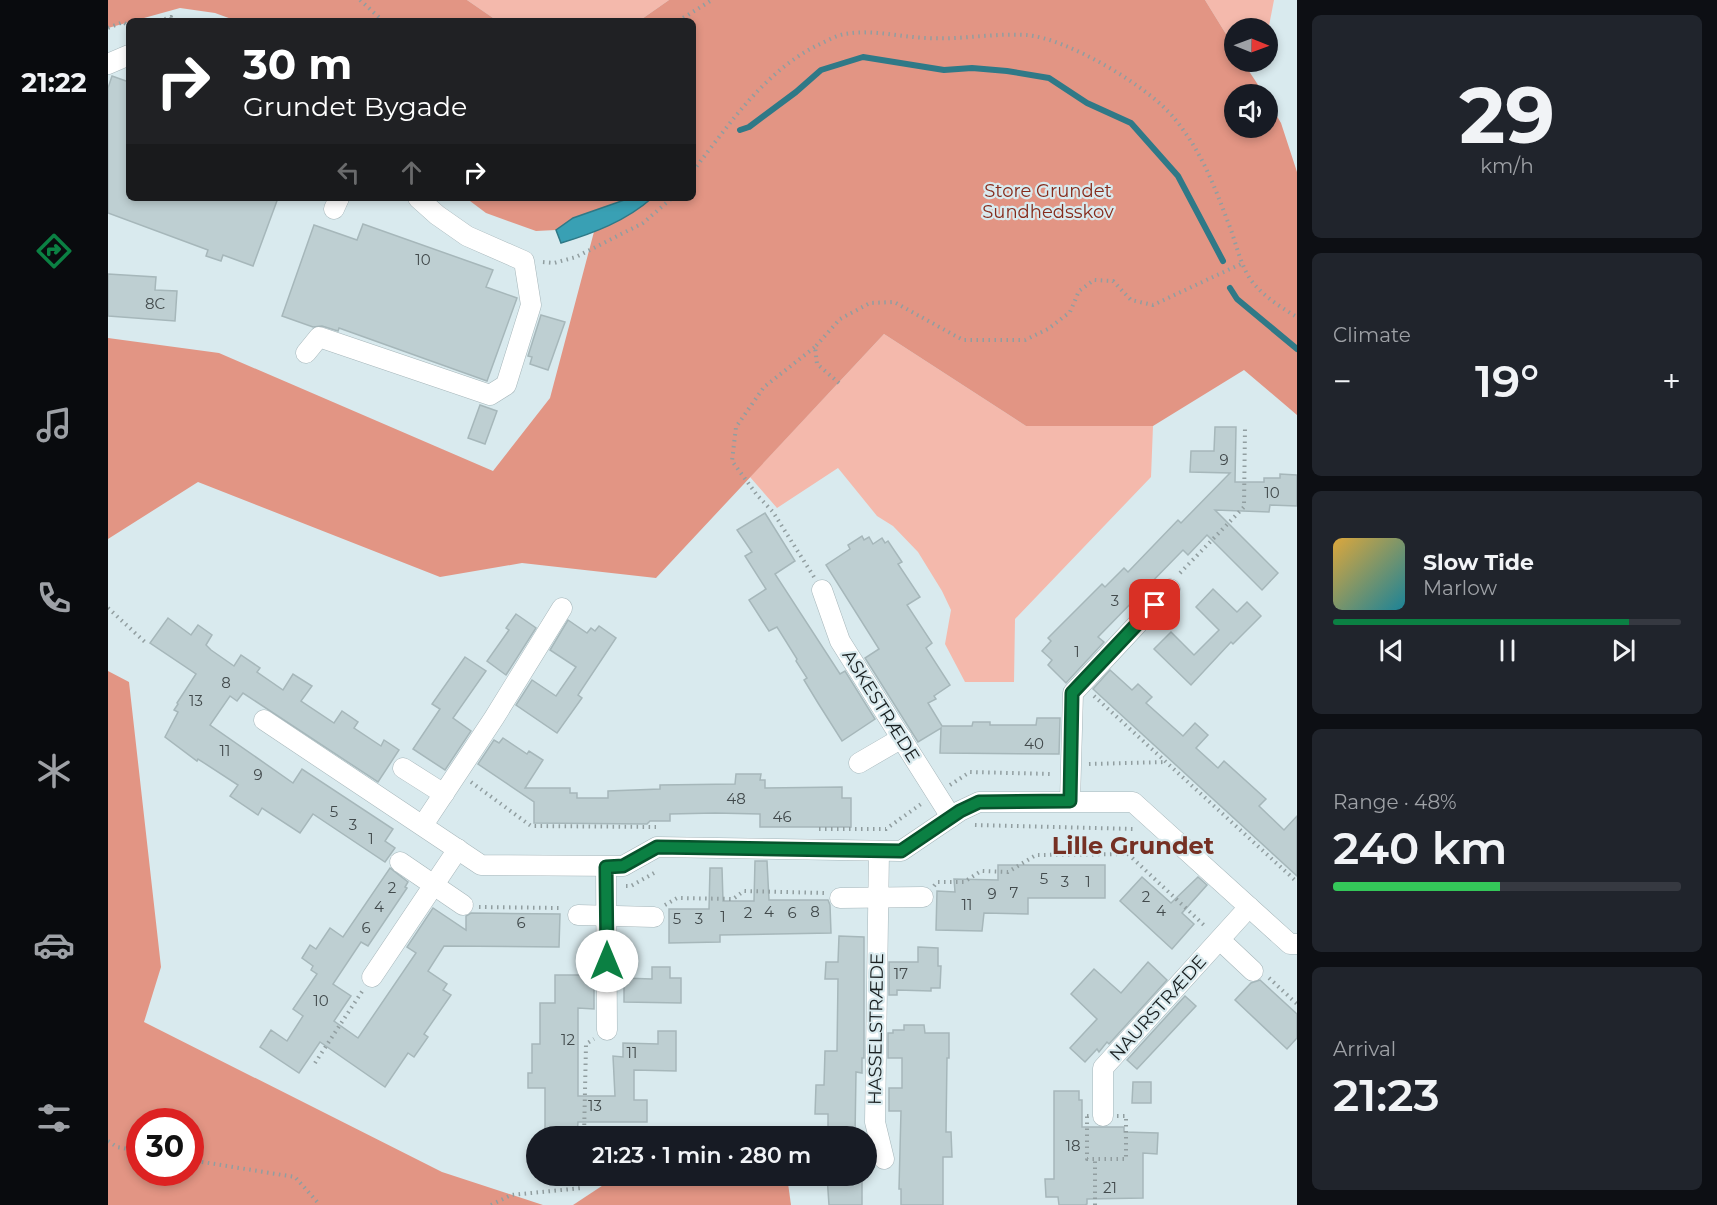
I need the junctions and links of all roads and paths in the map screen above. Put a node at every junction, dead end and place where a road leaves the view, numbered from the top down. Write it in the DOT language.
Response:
graph roads {
  1 [pos="360,0"];
  2 [pos="712,0"];
  3 [pos="380,18"];
  4 [pos="683,18"];
  5 [pos="126,24"];
  6 [pos="108,28"];
  7 [pos="126,56"];
  8 [pos="108,64"];
  9 [pos="696,167"];
  10 [pos="421,201"];
  11 [pos="669,201"];
  12 [pos="524,261"];
  13 [pos="1243,263"];
  14 [pos="1297,318"];
  15 [pos="815,346"];
  16 [pos="306,353"];
  17 [pos="838,383"];
  18 [pos="1245,427"];
  19 [pos="1170,589"];
  20 [pos="822,590"];
  21 [pos="108,608"];
  22 [pos="562,608"];
  23 [pos="146,643"];
  24 [pos="1080,683"];
  25 [pos="264,720"];
  26 [pos="902,738"];
  27 [pos="1166,762"];
  28 [pos="859,763"];
  29 [pos="404,768"];
  30 [pos="1066,769"];
  31 [pos="458,773"];
  32 [pos="937,793"];
  33 [pos="444,794"];
  34 [pos="1070,801"];
  35 [pos="951,817"];
  36 [pos="423,825"];
  37 [pos="661,827"];
  38 [pos="815,829"];
  39 [pos="458,849"];
  40 [pos="879,851"];
  41 [pos="400,862"];
  42 [pos="606,867"];
  43 [pos="1297,882"];
  44 [pos="435,884"];
  45 [pos="878,897"];
  46 [pos="922,897"];
  47 [pos="840,898"];
  48 [pos="463,904"];
  49 [pos="1249,907"];
  50 [pos="578,915"];
  51 [pos="607,916"];
  52 [pos="654,917"];
  53 [pos="1220,940"];
  54 [pos="1297,944"];
  55 [pos="1253,971"];
  56 [pos="372,977"];
  57 [pos="1297,1005"];
  58 [pos="607,1030"];
  59 [pos="315,1063"];
  60 [pos="1103,1116"];
  61 [pos="584,1126"];
  62 [pos="108,1141"];
  63 [pos="126,1149"];
  64 [pos="1095,1158"];
  65 [pos="884,1159"];
  66 [pos="204,1162"];
  67 [pos="582,1186"];
  68 [pos="320,1205"];
  69 [pos="491,1205"];
  70 [pos="1095,1205"];
  1 -- 3 [label="path"];
  2 -- 4 [label="path"];
  5 -- 6 [label="path"];
  7 -- 8 [label="street"];
  9 -- 13 [label="path"];
  10 -- 12 [label="street"];
  11 -- 12 [label="path"];
  12 -- 16 [label="street"];
  13 -- 14 [label="path"];
  13 -- 15 [label="path"];
  15 -- 17 [label="path"];
  15 -- 20 [label="path"];
  18 -- 19 [label="path"];
  19 -- 24 [label="street"];
  20 -- 26 [label="street, ASKESTRÆDE"];
  21 -- 23 [label="path"];
  22 -- 31 [label="street"];
  24 -- 27 [label="path"];
  24 -- 30 [label="street"];
  25 -- 36 [label="street"];
  26 -- 28 [label="street"];
  26 -- 32 [label="street, ASKESTRÆDE"];
  27 -- 30 [label="path"];
  27 -- 43 [label="path"];
  29 -- 33 [label="street"];
  30 -- 32 [label="path"];
  30 -- 34 [label="street"];
  31 -- 33 [label="street"];
  31 -- 37 [label="path"];
  32 -- 35 [label="street, ASKESTRÆDE"];
  32 -- 38 [label="path"];
  33 -- 36 [label="street"];
  34 -- 35 [label="street"];
  34 -- 49 [label="street"];
  35 -- 40 [label="street"];
  36 -- 39 [label="street"];
  39 -- 42 [label="street"];
  39 -- 44 [label="street"];
  40 -- 42 [label="street"];
  40 -- 45 [label="street, HASSELSTRÆDE"];
  41 -- 44 [label="street"];
  42 -- 51 [label="street"];
  44 -- 48 [label="street"];
  44 -- 56 [label="street"];
  45 -- 46 [label="street"];
  45 -- 47 [label="street"];
  45 -- 65 [label="street, HASSELSTRÆDE"];
  46 -- 53 [label="path"];
  47 -- 52 [label="path"];
  48 -- 50 [label="path"];
  49 -- 53 [label="street, NAURSTRÆDE"];
  49 -- 54 [label="street"];
  50 -- 51 [label="street"];
  51 -- 52 [label="street"];
  51 -- 58 [label="street"];
  53 -- 55 [label="street, NAURSTRÆDE"];
  53 -- 60 [label="street, NAURSTRÆDE"];
  55 -- 57 [label="path"];
  56 -- 59 [label="path"];
  58 -- 61 [label="path"];
  60 -- 64 [label="path"];
  60 -- 64 [label="path"];
  62 -- 63 [label="path"];
  64 -- 70 [label="path"];
  66 -- 68 [label="path"];
  67 -- 69 [label="path"];
}
